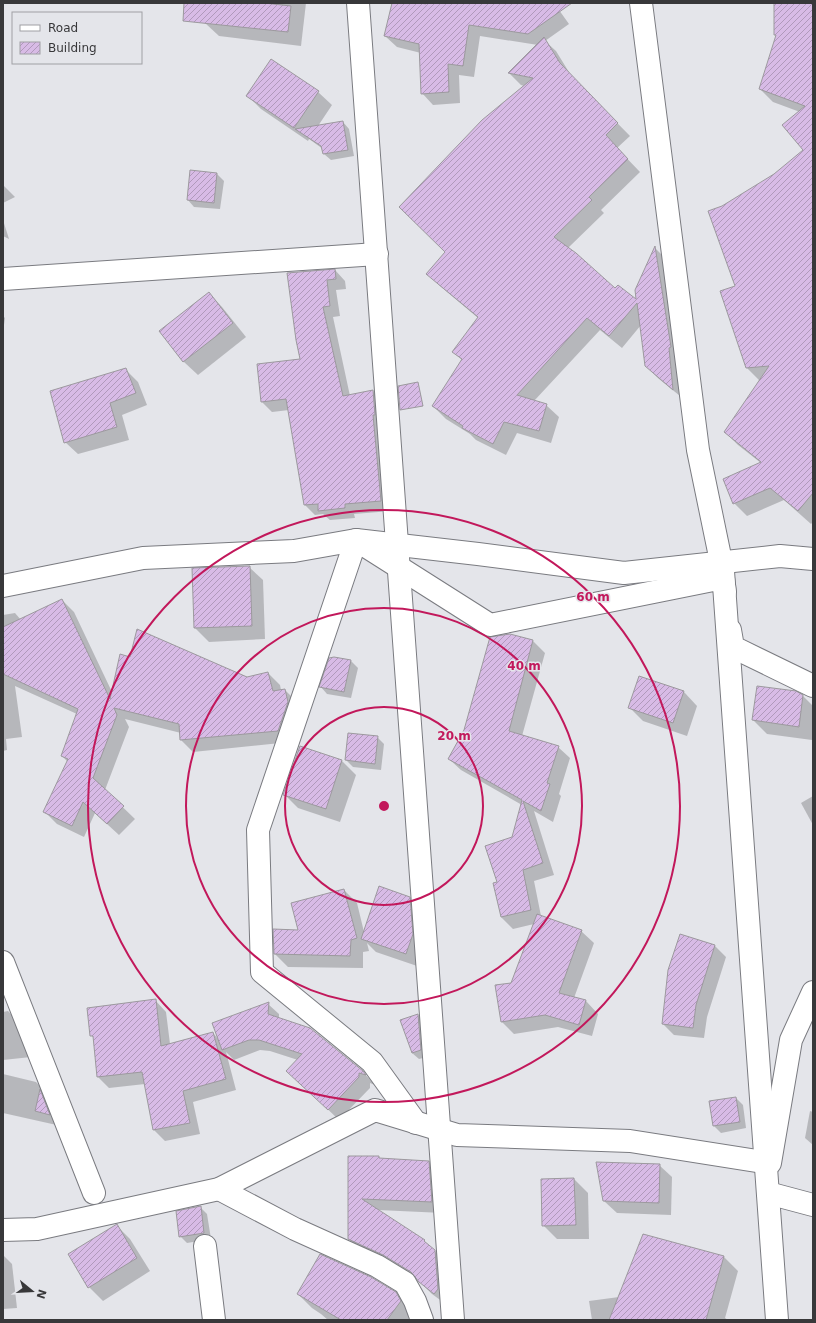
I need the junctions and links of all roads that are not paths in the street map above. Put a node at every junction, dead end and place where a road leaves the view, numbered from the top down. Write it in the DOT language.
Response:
graph roads {
  1 [pos="358,3"];
  2 [pos="641,3"];
  3 [pos="376,254"];
  4 [pos="3,279"];
  5 [pos="356,540"];
  6 [pos="813,559"];
  7 [pos="723,578"];
  8 [pos="3,586"];
  9 [pos="813,686"];
  10 [pos="3,962"];
  11 [pos="813,992"];
  12 [pos="416,1123"];
  13 [pos="218,1189"];
  14 [pos="94,1193"];
  15 [pos="768,1193"];
  16 [pos="813,1205"];
  17 [pos="3,1230"];
  18 [pos="205,1246"];
  19 [pos="214,1320"];
  20 [pos="422,1320"];
  21 [pos="453,1320"];
  22 [pos="777,1320"];
  1 -- 3 [label="street"];
  2 -- 7 [label="street"];
  3 -- 4 [label="street"];
  3 -- 21 [label="street"];
  5 -- 6 [label="street"];
  5 -- 7 [label="street"];
  5 -- 8 [label="street"];
  5 -- 12 [label="street"];
  7 -- 9 [label="street"];
  7 -- 15 [label="street"];
  10 -- 14 [label="street"];
  11 -- 12 [label="street"];
  12 -- 13 [label="street"];
  13 -- 17 [label="street"];
  13 -- 20 [label="street"];
  15 -- 16 [label="street"];
  15 -- 22 [label="street"];
  18 -- 19 [label="street"];
}
